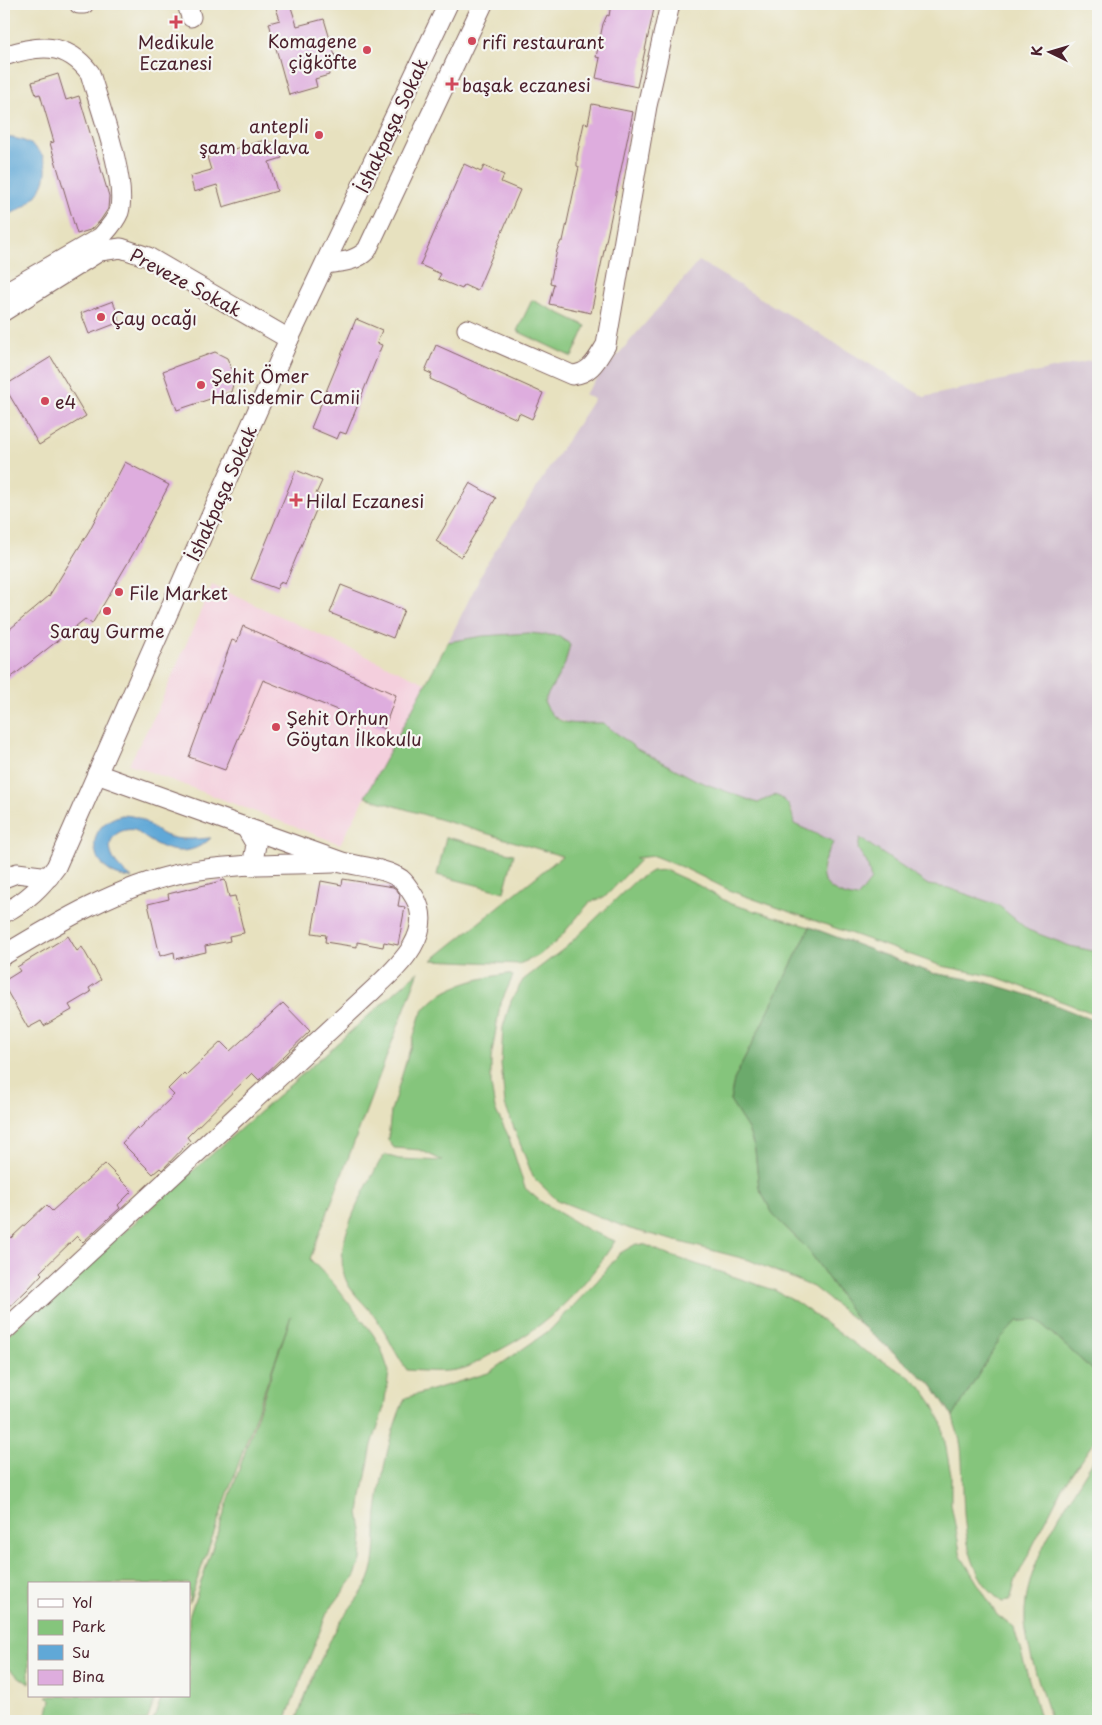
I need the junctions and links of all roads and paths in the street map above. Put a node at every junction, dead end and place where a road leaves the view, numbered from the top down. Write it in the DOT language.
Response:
graph roads {
  1 [pos="79,4"];
  2 [pos="84,4"];
  3 [pos="482,4"];
  4 [pos="670,4"];
  5 [pos="441,6"];
  6 [pos="4,56"];
  7 [pos="325,264"];
  8 [pos="4,293"];
  9 [pos="4,311"];
  10 [pos="467,329"];
  11 [pos="289,339"];
  12 [pos="97,774"];
  13 [pos="246,828"];
  14 [pos="342,862"];
  15 [pos="252,866"];
  16 [pos="49,876"];
  17 [pos="4,878"];
  18 [pos="4,913"];
  19 [pos="4,955"];
  20 [pos="4,1331"];
  1 -- 2 [label="street"];
  3 -- 7 [label="street"];
  4 -- 10 [label="street"];
  5 -- 7 [label="street, İshakpaşa Sokak"];
  6 -- 8 [label="street"];
  7 -- 11 [label="street, İshakpaşa Sokak"];
  9 -- 11 [label="street, Preveze Sokak"];
  11 -- 12 [label="street, İshakpaşa Sokak"];
  12 -- 13 [label="street"];
  12 -- 16 [label="street, İshakpaşa Sokak"];
  13 -- 14 [label="street"];
  13 -- 15 [label="street"];
  14 -- 15 [label="street"];
  14 -- 20 [label="street"];
  15 -- 19 [label="street"];
  16 -- 17 [label="street"];
  16 -- 18 [label="street, İshakpaşa Sokak"];
}
